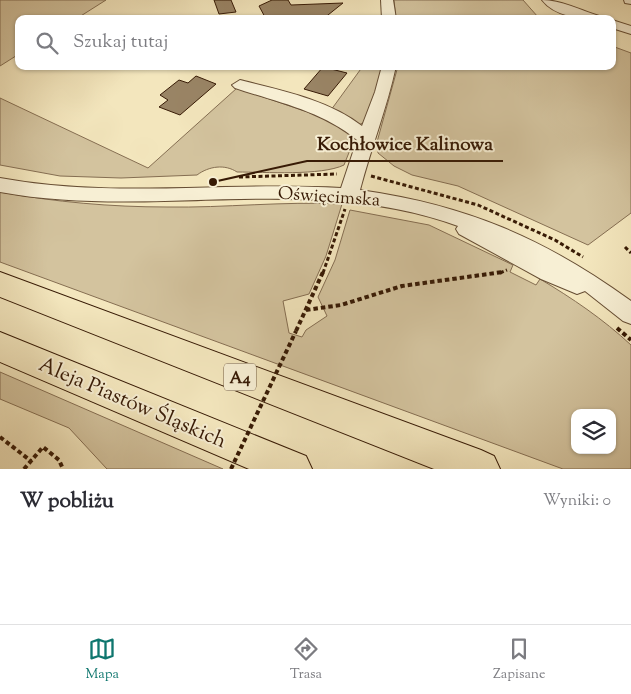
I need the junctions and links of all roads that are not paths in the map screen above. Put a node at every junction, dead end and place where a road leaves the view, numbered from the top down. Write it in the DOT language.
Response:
graph roads {
  1 [pos="387,0"];
  2 [pos="548,0"];
  3 [pos="389,15"];
  4 [pos="581,15"];
  5 [pos="616,25"];
  6 [pos="631,30"];
  7 [pos="388,70"];
  8 [pos="240,85"];
  9 [pos="366,138"];
  10 [pos="0,185"];
  11 [pos="347,201"];
  12 [pos="0,284"];
  13 [pos="623,307"];
  14 [pos="0,347"];
  15 [pos="293,469"];
  16 [pos="481,469"];
  1 -- 3 [label="street"];
  2 -- 4 [label="street"];
  5 -- 6 [label="street"];
  7 -- 9 [label="street"];
  8 -- 9 [label="street"];
  9 -- 11 [label="street"];
  10 -- 11 [label="street, Oświęcimska"];
  11 -- 13 [label="street, Oświęcimska"];
  12 -- 16 [label="highway, A4"];
  14 -- 15 [label="highway, Aleja Piastów Śląskich"];
}
